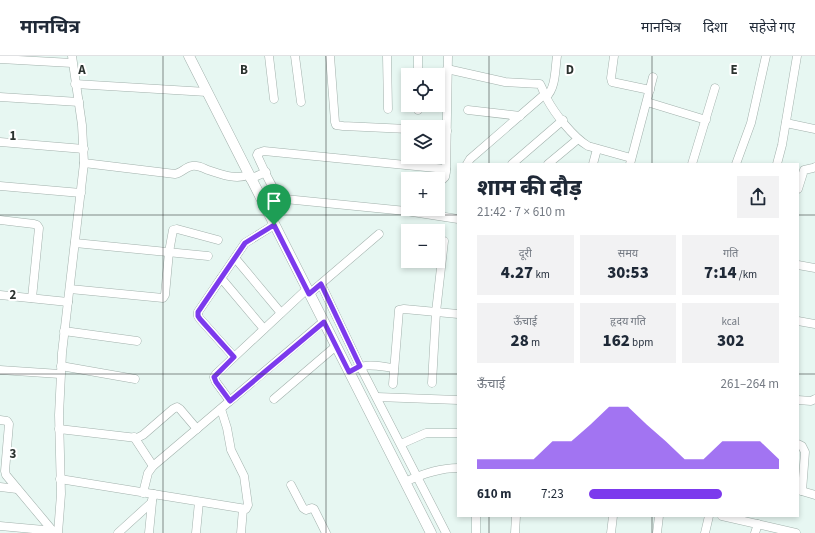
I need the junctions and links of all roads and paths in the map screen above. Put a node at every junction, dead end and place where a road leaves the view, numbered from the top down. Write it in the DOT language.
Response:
graph roads {
  1 [pos="189,56"];
  2 [pos="269,56"];
  3 [pos="295,56"];
  4 [pos="330,56"];
  5 [pos="387,56"];
  6 [pos="418,56"];
  7 [pos="448,56"];
  8 [pos="557,56"];
  9 [pos="614,56"];
  10 [pos="766,56"];
  11 [pos="797,56"];
  12 [pos="1,58"];
  13 [pos="28,58"];
  14 [pos="72,60"];
  15 [pos="418,68"];
  16 [pos="447,69"];
  17 [pos="653,77"];
  18 [pos="75,84"];
  19 [pos="715,88"];
  20 [pos="650,90"];
  21 [pos="207,92"];
  22 [pos="546,96"];
  23 [pos="0,97"];
  24 [pos="274,99"];
  25 [pos="79,102"];
  26 [pos="301,102"];
  27 [pos="647,102"];
  28 [pos="388,109"];
  29 [pos="468,110"];
  30 [pos="520,116"];
  31 [pos="443,120"];
  32 [pos="563,120"];
  33 [pos="706,120"];
  34 [pos="786,123"];
  35 [pos="401,129"];
  36 [pos="815,129"];
  37 [pos="578,139"];
  38 [pos="0,142"];
  39 [pos="84,149"];
  40 [pos="597,149"];
  41 [pos="445,160"];
  42 [pos="631,161"];
  43 [pos="84,163"];
  44 [pos="467,163"];
  45 [pos="513,163"];
  46 [pos="550,163"];
  47 [pos="593,163"];
  48 [pos="692,163"];
  49 [pos="736,163"];
  50 [pos="777,163"];
  51 [pos="815,167"];
  52 [pos="446,169"];
  53 [pos="256,175"];
  54 [pos="445,177"];
  55 [pos="0,186"];
  56 [pos="799,186"];
  57 [pos="81,193"];
  58 [pos="401,209"];
  59 [pos="441,216"];
  60 [pos="457,219"];
  61 [pos="0,220"];
  62 [pos="274,225"];
  63 [pos="379,234"];
  64 [pos="218,240"];
  65 [pos="75,243"];
  66 [pos="169,252"];
  67 [pos="208,256"];
  68 [pos="235,258"];
  69 [pos="799,265"];
  70 [pos="441,268"];
  71 [pos="815,268"];
  72 [pos="221,278"];
  73 [pos="70,289"];
  74 [pos="313,290"];
  75 [pos="0,295"];
  76 [pos="32,298"];
  77 [pos="68,302"];
  78 [pos="436,312"];
  79 [pos="281,313"];
  80 [pos="457,314"];
  81 [pos="799,321"];
  82 [pos="324,322"];
  83 [pos="815,324"];
  84 [pos="264,329"];
  85 [pos="64,331"];
  86 [pos="137,341"];
  87 [pos="336,346"];
  88 [pos="234,357"];
  89 [pos="394,368"];
  90 [pos="355,369"];
  91 [pos="0,370"];
  92 [pos="61,370"];
  93 [pos="135,379"];
  94 [pos="432,383"];
  95 [pos="393,384"];
  96 [pos="274,398"];
  97 [pos="377,398"];
  98 [pos="815,399"];
  99 [pos="457,400"];
  100 [pos="799,400"];
  101 [pos="230,401"];
  102 [pos="221,409"];
  103 [pos="0,420"];
  104 [pos="197,428"];
  105 [pos="59,429"];
  106 [pos="457,433"];
  107 [pos="134,437"];
  108 [pos="401,444"];
  109 [pos="799,444"];
  110 [pos="153,466"];
  111 [pos="457,468"];
  112 [pos="60,479"];
  113 [pos="412,479"];
  114 [pos="291,485"];
  115 [pos="0,487"];
  116 [pos="17,489"];
  117 [pos="800,490"];
  118 [pos="143,493"];
  119 [pos="815,494"];
  120 [pos="153,498"];
  121 [pos="199,502"];
  122 [pos="243,509"];
  123 [pos="476,517"];
  124 [pos="516,517"];
  125 [pos="613,517"];
  126 [pos="659,517"];
  127 [pos="709,517"];
  128 [pos="726,517"];
  129 [pos="758,524"];
  130 [pos="0,526"];
  131 [pos="29,531"];
  132 [pos="56,531"];
  133 [pos="118,533"];
  134 [pos="149,533"];
  135 [pos="196,533"];
  136 [pos="241,533"];
  137 [pos="326,533"];
  138 [pos="431,533"];
  139 [pos="446,533"];
  140 [pos="476,533"];
  141 [pos="515,533"];
  142 [pos="611,533"];
  143 [pos="657,533"];
  144 [pos="705,533"];
  145 [pos="755,533"];
  146 [pos="796,533"];
  1 -- 21 [label="street"];
  2 -- 24 [label="street"];
  3 -- 26 [label="street"];
  4 -- 35 [label="street"];
  5 -- 28 [label="street"];
  6 -- 15 [label="street"];
  7 -- 16 [label="street"];
  8 -- 22 [label="street"];
  9 -- 20 [label="street"];
  10 -- 49 [label="street"];
  11 -- 34 [label="street"];
  12 -- 13 [label="street"];
  13 -- 14 [label="street"];
  14 -- 18 [label="street"];
  16 -- 22 [label="street"];
  16 -- 31 [label="street"];
  17 -- 20 [label="street"];
  18 -- 21 [label="street"];
  18 -- 25 [label="street"];
  19 -- 33 [label="street"];
  20 -- 27 [label="street"];
  21 -- 53 [label="street"];
  22 -- 30 [label="street"];
  22 -- 32 [label="street"];
  23 -- 25 [label="street"];
  25 -- 39 [label="street"];
  27 -- 33 [label="street"];
  27 -- 42 [label="street"];
  29 -- 30 [label="street"];
  30 -- 44 [label="street"];
  32 -- 37 [label="street"];
  32 -- 45 [label="street"];
  33 -- 48 [label="street"];
  34 -- 36 [label="street"];
  34 -- 50 [label="street"];
  37 -- 40 [label="street"];
  37 -- 46 [label="street"];
  38 -- 39 [label="street"];
  39 -- 43 [label="street"];
  40 -- 42 [label="street"];
  40 -- 47 [label="street"];
  41 -- 52 [label="street"];
  43 -- 53 [label="street"];
  43 -- 57 [label="street"];
  51 -- 56 [label="street"];
  52 -- 53 [label="street"];
  52 -- 54 [label="street"];
  53 -- 58 [label="street"];
  53 -- 62 [label="street"];
  55 -- 57 [label="street"];
  57 -- 65 [label="street"];
  59 -- 60 [label="street"];
  61 -- 76 [label="street"];
  62 -- 68 [label="street"];
  62 -- 74 [label="street"];
  63 -- 74 [label="street"];
  64 -- 66 [label="street"];
  65 -- 66 [label="street"];
  65 -- 73 [label="street"];
  66 -- 67 [label="street"];
  66 -- 73 [label="street"];
  68 -- 72 [label="street"];
  68 -- 79 [label="street"];
  69 -- 71 [label="street"];
  70 -- 78 [label="street"];
  72 -- 84 [label="street"];
  72 -- 88 [label="street"];
  73 -- 77 [label="street"];
  74 -- 79 [label="street"];
  74 -- 82 [label="street"];
  74 -- 90 [label="street"];
  75 -- 76 [label="street"];
  76 -- 77 [label="street"];
  77 -- 85 [label="street"];
  78 -- 80 [label="street"];
  78 -- 89 [label="street"];
  78 -- 94 [label="street"];
  79 -- 84 [label="street"];
  81 -- 83 [label="street"];
  82 -- 87 [label="street"];
  82 -- 101 [label="street"];
  84 -- 88 [label="street"];
  85 -- 86 [label="street"];
  85 -- 92 [label="street"];
  87 -- 90 [label="street"];
  87 -- 96 [label="street"];
  88 -- 101 [label="street"];
  89 -- 90 [label="street"];
  89 -- 95 [label="street"];
  90 -- 97 [label="street"];
  90 -- 113 [label="street"];
  91 -- 92 [label="street"];
  92 -- 93 [label="street"];
  92 -- 105 [label="street"];
  97 -- 99 [label="street"];
  97 -- 108 [label="street"];
  98 -- 100 [label="street"];
  101 -- 102 [label="street"];
  102 -- 104 [label="street"];
  102 -- 122 [label="street"];
  103 -- 116 [label="street"];
  104 -- 107 [label="street"];
  104 -- 110 [label="street"];
  105 -- 107 [label="street"];
  105 -- 112 [label="street"];
  106 -- 108 [label="street"];
  107 -- 110 [label="street"];
  108 -- 113 [label="street"];
  109 -- 117 [label="street"];
  110 -- 118 [label="street"];
  111 -- 113 [label="street"];
  112 -- 118 [label="street"];
  112 -- 132 [label="street"];
  113 -- 138 [label="street"];
  113 -- 139 [label="street"];
  114 -- 137 [label="street"];
  115 -- 116 [label="street"];
  116 -- 132 [label="street"];
  117 -- 119 [label="street"];
  118 -- 120 [label="street"];
  120 -- 121 [label="street"];
  120 -- 133 [label="street"];
  120 -- 134 [label="street"];
  121 -- 122 [label="street"];
  121 -- 135 [label="street"];
  122 -- 136 [label="street"];
  123 -- 140 [label="street"];
  124 -- 141 [label="street"];
  125 -- 142 [label="street"];
  126 -- 143 [label="street"];
  127 -- 144 [label="street"];
  128 -- 129 [label="street"];
  129 -- 145 [label="street"];
  129 -- 146 [label="street"];
  130 -- 131 [label="street"];
  131 -- 132 [label="street"];
}
